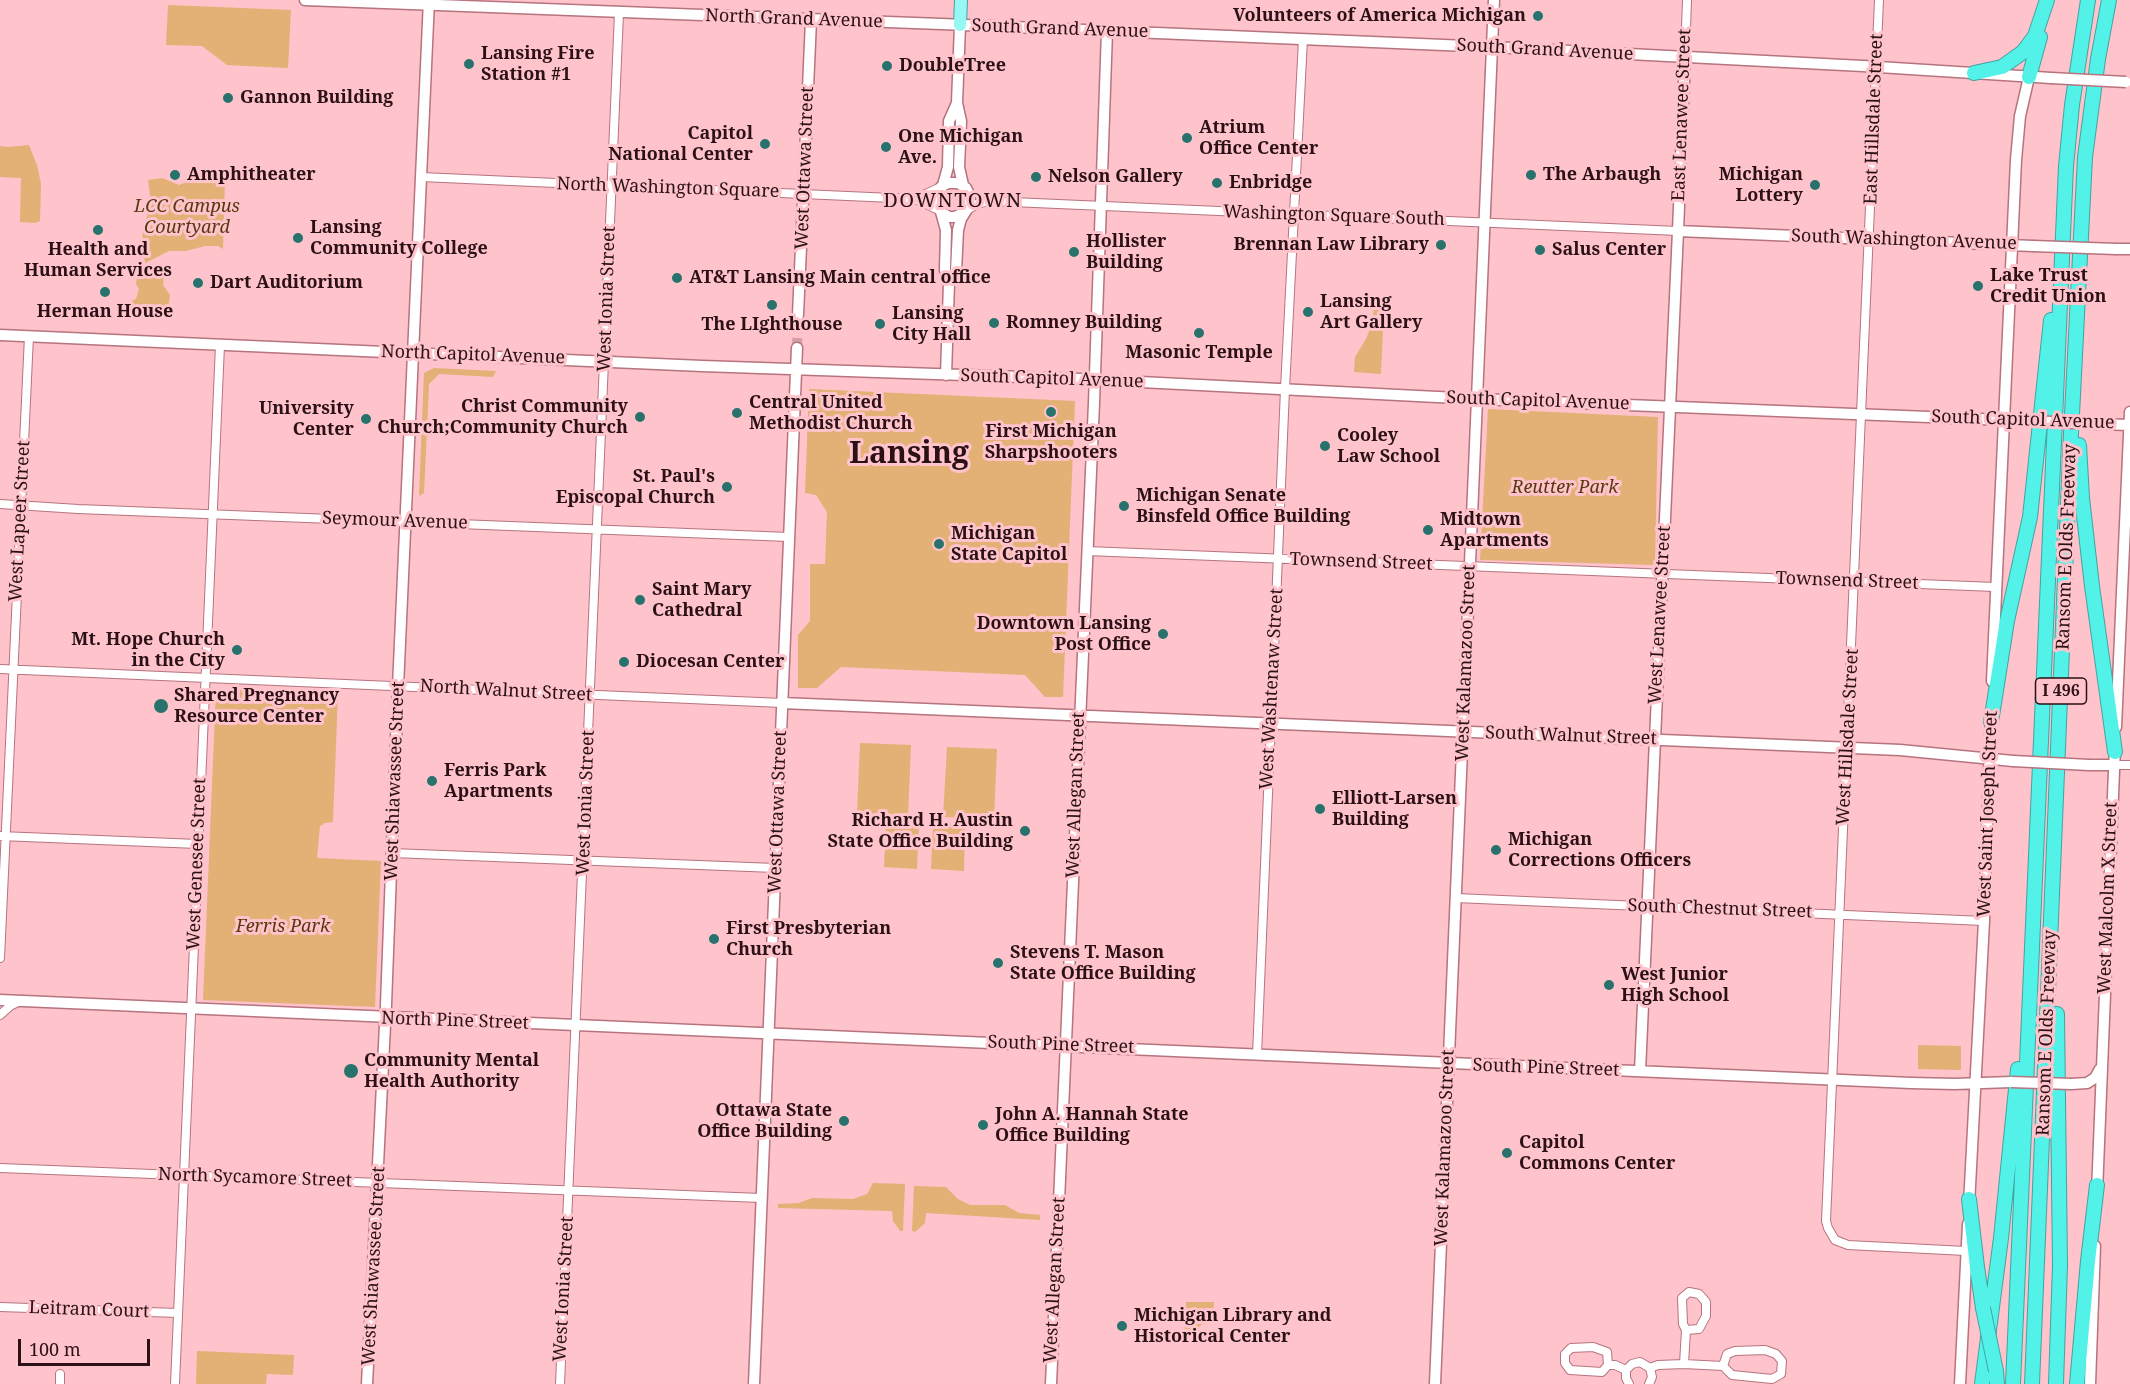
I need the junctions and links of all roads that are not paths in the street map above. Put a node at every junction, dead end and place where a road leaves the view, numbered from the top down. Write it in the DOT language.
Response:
graph roads {
  1 [pos="305,0"];
  2 [pos="961,0"];
  3 [pos="1494,0"];
  4 [pos="1687,0"];
  5 [pos="1879,0"];
  6 [pos="2048,0"];
  7 [pos="2082,0"];
  8 [pos="2088,0"];
  9 [pos="2109,0"];
  10 [pos="2118,0"];
  11 [pos="429,2"];
  12 [pos="620,13"];
  13 [pos="811,20"];
  14 [pos="960,25"];
  15 [pos="1107,31"];
  16 [pos="1303,39"];
  17 [pos="2081,45"];
  18 [pos="1492,47"];
  19 [pos="1684,57"];
  20 [pos="1876,67"];
  21 [pos="1974,73"];
  22 [pos="2027,81"];
  23 [pos="2128,83"];
  24 [pos="957,103"];
  25 [pos="2086,148"];
  26 [pos="2066,166"];
  27 [pos="421,177"];
  28 [pos="611,186"];
  29 [pos="942,186"];
  30 [pos="965,188"];
  31 [pos="803,193"];
  32 [pos="915,199"];
  33 [pos="989,201"];
  34 [pos="1102,206"];
  35 [pos="940,211"];
  36 [pos="966,211"];
  37 [pos="1294,215"];
  38 [pos="1484,222"];
  39 [pos="1678,231"];
  40 [pos="1869,239"];
  41 [pos="2013,244"];
  42 [pos="2130,249"];
  43 [pos="949,283"];
  44 [pos="2078,300"];
  45 [pos="798,315"];
  46 [pos="0,335"];
  47 [pos="29,336"];
  48 [pos="220,345"];
  49 [pos="797,348"];
  50 [pos="413,353"];
  51 [pos="604,361"];
  52 [pos="796,369"];
  53 [pos="946,375"];
  54 [pos="1094,380"];
  55 [pos="1286,390"];
  56 [pos="1477,399"];
  57 [pos="1669,406"];
  58 [pos="2130,412"];
  59 [pos="1862,413"];
  60 [pos="2004,420"];
  61 [pos="2129,425"];
  62 [pos="0,504"];
  63 [pos="21,506"];
  64 [pos="213,513"];
  65 [pos="405,521"];
  66 [pos="597,529"];
  67 [pos="789,537"];
  68 [pos="1087,551"];
  69 [pos="1278,559"];
  70 [pos="1470,567"];
  71 [pos="1662,574"];
  72 [pos="1855,581"];
  73 [pos="1995,587"];
  74 [pos="2126,594"];
  75 [pos="0,669"];
  76 [pos="13,670"];
  77 [pos="205,678"];
  78 [pos="398,687"];
  79 [pos="591,694"];
  80 [pos="782,703"];
  81 [pos="904,709"];
  82 [pos="1080,716"];
  83 [pos="1991,722"];
  84 [pos="1271,724"];
  85 [pos="1464,733"];
  86 [pos="1655,740"];
  87 [pos="1848,748"];
  88 [pos="1990,758"];
  89 [pos="2115,759"];
  90 [pos="2130,765"];
  91 [pos="3,836"];
  92 [pos="198,844"];
  93 [pos="392,853"];
  94 [pos="583,860"];
  95 [pos="2055,866"];
  96 [pos="775,868"];
  97 [pos="2034,888"];
  98 [pos="1456,898"];
  99 [pos="1648,906"];
  100 [pos="1841,914"];
  101 [pos="1984,921"];
  102 [pos="0,958"];
  103 [pos="0,1000"];
  104 [pos="18,1002"];
  105 [pos="192,1008"];
  106 [pos="0,1015"];
  107 [pos="386,1018"];
  108 [pos="576,1026"];
  109 [pos="768,1034"];
  110 [pos="910,1040"];
  111 [pos="1065,1046"];
  112 [pos="1257,1054"];
  113 [pos="1449,1064"];
  114 [pos="2101,1065"];
  115 [pos="1640,1071"];
  116 [pos="1833,1079"];
  117 [pos="1976,1082"];
  118 [pos="0,1168"];
  119 [pos="184,1175"];
  120 [pos="378,1183"];
  121 [pos="2097,1185"];
  122 [pos="569,1192"];
  123 [pos="761,1198"];
  124 [pos="1969,1199"];
  125 [pos="1966,1251"];
  126 [pos="0,1306"];
  127 [pos="178,1313"];
  128 [pos="1686,1330"];
  129 [pos="1684,1364"];
  130 [pos="1608,1365"];
  131 [pos="1723,1366"];
  132 [pos="1650,1368"];
  133 [pos="1626,1371"];
  134 [pos="60,1374"];
  135 [pos="1997,1378"];
  136 [pos="60,1384"];
  137 [pos="175,1384"];
  138 [pos="368,1384"];
  139 [pos="560,1384"];
  140 [pos="754,1384"];
  141 [pos="1051,1384"];
  142 [pos="1435,1384"];
  143 [pos="1629,1384"];
  144 [pos="1648,1384"];
  145 [pos="1960,1384"];
  146 [pos="1982,1384"];
  147 [pos="2013,1384"];
  148 [pos="2032,1384"];
  149 [pos="2056,1384"];
  150 [pos="2077,1384"];
  151 [pos="2091,1384"];
  1 -- 11 [label="street, North Grand Avenue"];
  2 -- 14 [label="main road"];
  3 -- 18 [label="street, West Kalamazoo Street"];
  4 -- 19 [label="street, East Lenawee Street"];
  5 -- 20 [label="street, East Hillsdale Street"];
  6 -- 21 [label="highway"];
  6 -- 22 [label="highway"];
  7 -- 17 [label="highway"];
  8 -- 17 [label="highway, Ransom E Olds Freeway / I 496"];
  9 -- 25 [label="highway, Ransom E Olds Freeway / I 496"];
  10 -- 25 [label="highway"];
  11 -- 12 [label="street, North Grand Avenue"];
  11 -- 27 [label="street, West Shiawassee Street"];
  12 -- 13 [label="street, North Grand Avenue"];
  12 -- 28 [label="street, West Ionia Street"];
  13 -- 14 [label="street, North Grand Avenue"];
  13 -- 31 [label="street, West Ottawa Street"];
  14 -- 15 [label="street, South Grand Avenue"];
  14 -- 24 [label="street"];
  15 -- 16 [label="street, South Grand Avenue"];
  15 -- 34 [label="street, West Allegan Street"];
  16 -- 18 [label="street, South Grand Avenue"];
  16 -- 37 [label="street, West Washtenaw Street"];
  17 -- 26 [label="highway, Ransom E Olds Freeway / I 496"];
  18 -- 19 [label="street, South Grand Avenue"];
  18 -- 38 [label="street, West Kalamazoo Street"];
  19 -- 20 [label="street, South Grand Avenue"];
  19 -- 39 [label="street, East Lenawee Street"];
  20 -- 21 [label="street, South Grand Avenue"];
  20 -- 40 [label="street, East Hillsdale Street"];
  21 -- 22 [label="street, South Grand Avenue"];
  22 -- 23 [label="street, South Grand Avenue, bridge"];
  22 -- 41 [label="street, West Saint Joseph Street"];
  24 -- 29 [label="street"];
  24 -- 30 [label="street"];
  25 -- 44 [label="highway, Ransom E Olds Freeway / I 496"];
  26 -- 83 [label="highway"];
  26 -- 97 [label="highway, Ransom E Olds Freeway / I 496"];
  27 -- 28 [label="street, North Washington Square"];
  27 -- 50 [label="street, West Shiawassee Street"];
  28 -- 31 [label="street, North Washington Square"];
  28 -- 51 [label="street, West Ionia Street"];
  29 -- 30 [label="street"];
  29 -- 32 [label="street"];
  29 -- 35 [label="street"];
  30 -- 33 [label="street, Washington Square South"];
  30 -- 36 [label="street"];
  31 -- 32 [label="street, North Washington Square"];
  31 -- 45 [label="street, West Ottawa Street"];
  32 -- 35 [label="street"];
  33 -- 34 [label="street, Washington Square South"];
  33 -- 36 [label="street, Washington Square South"];
  34 -- 37 [label="street, Washington Square South"];
  34 -- 54 [label="street, West Allegan Street"];
  35 -- 36 [label="street"];
  35 -- 43 [label="street"];
  36 -- 43 [label="street"];
  37 -- 38 [label="street, Washington Square South"];
  37 -- 55 [label="street, West Washtenaw Street"];
  38 -- 39 [label="street, Washington Square South"];
  38 -- 56 [label="street, West Kalamazoo Street"];
  39 -- 40 [label="street, South Washington Avenue"];
  39 -- 57 [label="street, West Lenawee Street"];
  40 -- 41 [label="street, South Washington Avenue"];
  40 -- 59 [label="street, West Hillsdale Street"];
  41 -- 42 [label="street, South Washington Avenue, bridge"];
  41 -- 60 [label="street, West Saint Joseph Street"];
  43 -- 53 [label="street"];
  44 -- 89 [label="highway"];
  44 -- 95 [label="highway, Ransom E Olds Freeway / I 496"];
  46 -- 47 [label="street, North Capitol Avenue"];
  47 -- 48 [label="street, North Capitol Avenue"];
  47 -- 63 [label="street, West Lapeer Street"];
  48 -- 50 [label="street, North Capitol Avenue"];
  48 -- 64 [label="street, West Genesee Street"];
  49 -- 52 [label="street, West Ottawa Street"];
  50 -- 51 [label="street, North Capitol Avenue"];
  50 -- 65 [label="street, West Shiawassee Street"];
  51 -- 52 [label="street, North Capitol Avenue"];
  51 -- 66 [label="street, West Ionia Street"];
  52 -- 53 [label="street, North Capitol Avenue"];
  52 -- 67 [label="street, West Ottawa Street"];
  53 -- 54 [label="street, South Capitol Avenue"];
  54 -- 55 [label="street, South Capitol Avenue"];
  54 -- 68 [label="street, West Allegan Street"];
  55 -- 56 [label="street, South Capitol Avenue"];
  55 -- 69 [label="street, West Washtenaw Street"];
  56 -- 57 [label="street, South Capitol Avenue"];
  56 -- 70 [label="street, West Kalamazoo Street"];
  57 -- 59 [label="street, South Capitol Avenue"];
  57 -- 71 [label="street, West Lenawee Street"];
  58 -- 61 [label="street, West Malcolm X Street"];
  59 -- 60 [label="street, South Capitol Avenue"];
  59 -- 72 [label="street, West Hillsdale Street"];
  60 -- 61 [label="street, South Capitol Avenue, bridge"];
  60 -- 73 [label="street, West Saint Joseph Street"];
  61 -- 74 [label="street, West Malcolm X Street"];
  62 -- 63 [label="street, Seymour Avenue"];
  63 -- 64 [label="street, Seymour Avenue"];
  63 -- 76 [label="street, West Lapeer Street"];
  64 -- 65 [label="street, Seymour Avenue"];
  64 -- 77 [label="street, West Genesee Street"];
  65 -- 66 [label="street, Seymour Avenue"];
  65 -- 78 [label="street, West Shiawassee Street"];
  66 -- 67 [label="street, Seymour Avenue"];
  66 -- 79 [label="street, West Ionia Street"];
  67 -- 80 [label="street, West Ottawa Street"];
  68 -- 69 [label="street, Townsend Street"];
  68 -- 82 [label="street, West Allegan Street"];
  69 -- 70 [label="street, Townsend Street"];
  69 -- 84 [label="street, West Washtenaw Street"];
  70 -- 71 [label="street, Townsend Street"];
  70 -- 85 [label="street, West Kalamazoo Street"];
  71 -- 72 [label="street, Townsend Street"];
  71 -- 86 [label="street, West Lenawee Street"];
  72 -- 73 [label="street, Townsend Street"];
  72 -- 87 [label="street, West Hillsdale Street"];
  73 -- 83 [label="street, West Saint Joseph Street"];
  74 -- 89 [label="street, West Malcolm X Street"];
  75 -- 76 [label="street, North Walnut Street"];
  76 -- 77 [label="street, North Walnut Street"];
  76 -- 91 [label="street, West Lapeer Street"];
  77 -- 78 [label="street, North Walnut Street"];
  77 -- 92 [label="street, West Genesee Street"];
  78 -- 79 [label="street, North Walnut Street"];
  78 -- 93 [label="street, West Shiawassee Street"];
  79 -- 80 [label="street, North Walnut Street"];
  79 -- 94 [label="street, West Ionia Street"];
  80 -- 81 [label="street, North Walnut Street"];
  80 -- 96 [label="street, West Ottawa Street"];
  81 -- 82 [label="street, South Walnut Street"];
  82 -- 84 [label="street, South Walnut Street"];
  82 -- 111 [label="street, West Allegan Street"];
  83 -- 88 [label="street, West Saint Joseph Street"];
  84 -- 85 [label="street, South Walnut Street"];
  84 -- 112 [label="street, West Washtenaw Street"];
  85 -- 86 [label="street, South Walnut Street"];
  85 -- 98 [label="street, West Kalamazoo Street"];
  86 -- 87 [label="street, South Walnut Street"];
  86 -- 99 [label="street, West Lenawee Street"];
  87 -- 88 [label="street, South Walnut Street"];
  87 -- 100 [label="street, West Hillsdale Street"];
  88 -- 89 [label="street, South Walnut Street, bridge"];
  88 -- 101 [label="street, West Saint Joseph Street"];
  89 -- 90 [label="street, South Walnut Street"];
  89 -- 114 [label="street, West Malcolm X Street"];
  91 -- 92 [label="street"];
  91 -- 102 [label="street, West Lapeer Street"];
  92 -- 105 [label="street, West Genesee Street"];
  93 -- 94 [label="street"];
  93 -- 107 [label="street, West Shiawassee Street"];
  94 -- 96 [label="street"];
  94 -- 108 [label="street, West Ionia Street"];
  95 -- 148 [label="highway, Ransom E Olds Freeway / I 496"];
  95 -- 149 [label="highway"];
  96 -- 109 [label="street, West Ottawa Street"];
  97 -- 146 [label="highway"];
  97 -- 147 [label="highway, Ransom E Olds Freeway / I 496"];
  98 -- 99 [label="street, South Chestnut Street"];
  98 -- 113 [label="street, West Kalamazoo Street"];
  99 -- 100 [label="street, South Chestnut Street"];
  99 -- 115 [label="street, West Lenawee Street"];
  100 -- 101 [label="street, South Chestnut Street"];
  100 -- 116 [label="street, West Hillsdale Street"];
  101 -- 117 [label="street, West Saint Joseph Street"];
  103 -- 104 [label="street, North Pine Street"];
  104 -- 105 [label="street, North Pine Street"];
  104 -- 106 [label="street"];
  105 -- 107 [label="street, North Pine Street"];
  105 -- 119 [label="street, West Genesee Street"];
  107 -- 108 [label="street, North Pine Street"];
  107 -- 120 [label="street, West Shiawassee Street"];
  108 -- 109 [label="street, North Pine Street"];
  108 -- 122 [label="street, West Ionia Street"];
  109 -- 110 [label="street, North Pine Street"];
  109 -- 123 [label="street, West Ottawa Street"];
  110 -- 111 [label="street, South Pine Street"];
  111 -- 112 [label="street, South Pine Street"];
  111 -- 141 [label="street, West Allegan Street"];
  112 -- 113 [label="street, South Pine Street"];
  113 -- 115 [label="street, South Pine Street"];
  113 -- 142 [label="street, West Kalamazoo Street"];
  114 -- 117 [label="street, South Pine Street, bridge"];
  114 -- 121 [label="street, West Malcolm X Street"];
  115 -- 116 [label="street, South Pine Street"];
  116 -- 117 [label="street, South Pine Street"];
  116 -- 125 [label="street, West Hillsdale Street"];
  117 -- 124 [label="street, West Saint Joseph Street"];
  118 -- 119 [label="street, North Sycamore Street"];
  119 -- 120 [label="street, North Sycamore Street"];
  119 -- 127 [label="street, West Genesee Street"];
  120 -- 122 [label="street, North Sycamore Street"];
  120 -- 138 [label="street, West Shiawassee Street"];
  121 -- 150 [label="highway"];
  121 -- 151 [label="street, West Malcolm X Street"];
  122 -- 123 [label="street, North Sycamore Street"];
  122 -- 139 [label="street, West Ionia Street"];
  123 -- 140 [label="street, West Ottawa Street"];
  124 -- 125 [label="street, West Saint Joseph Street"];
  124 -- 135 [label="highway, bridge"];
  125 -- 145 [label="street, West Saint Joseph Street"];
  126 -- 127 [label="street, Leitram Court"];
  127 -- 137 [label="street, West Genesee Street"];
  128 -- 128 [label="street"];
  128 -- 129 [label="street"];
  129 -- 131 [label="street"];
  129 -- 132 [label="street"];
  130 -- 130 [label="street"];
  130 -- 133 [label="street"];
  131 -- 131 [label="street"];
  132 -- 133 [label="street"];
  132 -- 144 [label="street"];
  133 -- 143 [label="street"];
  134 -- 136 [label="street"];
}
